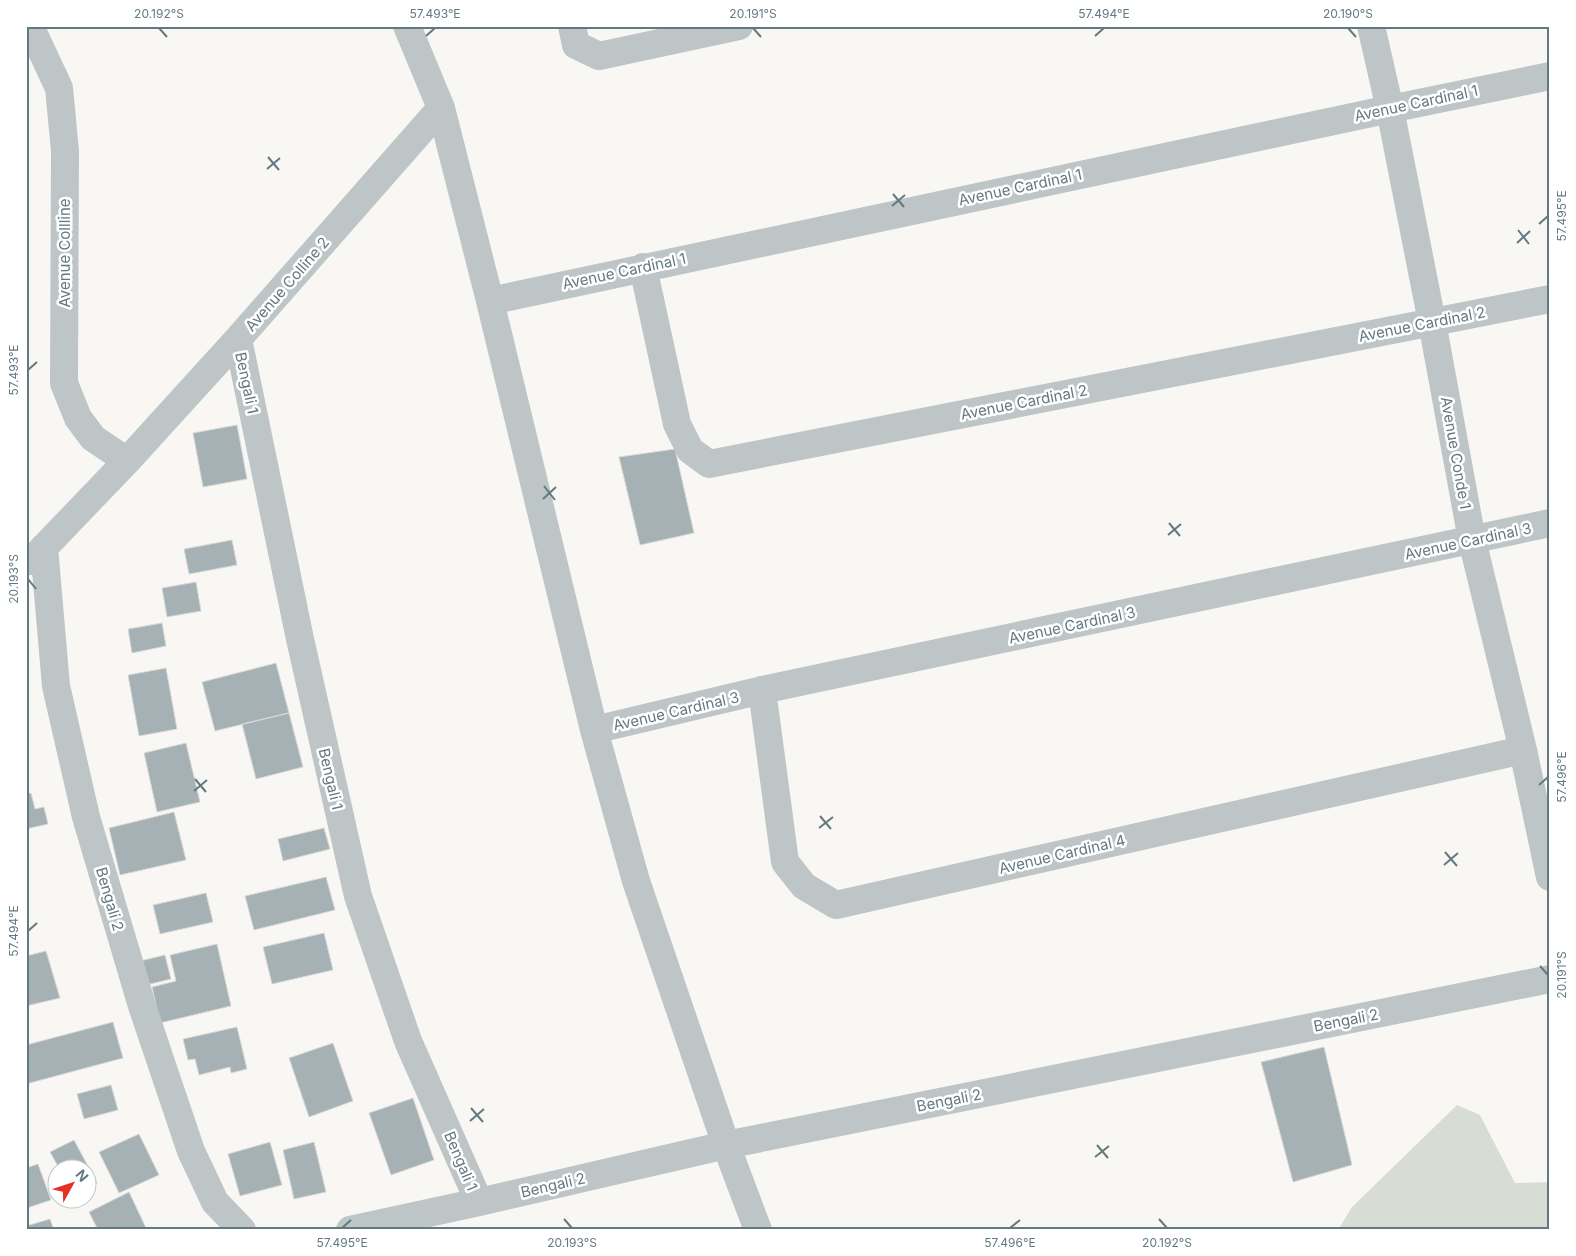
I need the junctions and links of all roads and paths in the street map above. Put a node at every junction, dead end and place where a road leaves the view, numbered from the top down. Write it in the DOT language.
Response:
graph roads {
  1 [pos="30,26"];
  2 [pos="407,26"];
  3 [pos="572,26"];
  4 [pos="739,26"];
  5 [pos="1371,26"];
  6 [pos="1550,76"];
  7 [pos="441,108"];
  8 [pos="1390,108"];
  9 [pos="643,267"];
  10 [pos="1550,299"];
  11 [pos="490,301"];
  12 [pos="1432,322"];
  13 [pos="238,339"];
  14 [pos="127,461"];
  15 [pos="1550,523"];
  16 [pos="1472,540"];
  17 [pos="35,556"];
  18 [pos="762,690"];
  19 [pos="594,730"];
  20 [pos="1523,750"];
  21 [pos="1550,877"];
  22 [pos="1550,979"];
  23 [pos="726,1144"];
  24 [pos="478,1202"];
  25 [pos="242,1230"];
  26 [pos="350,1230"];
  27 [pos="758,1230"];
  1 -- 14 [label="street, Avenue Collline"];
  2 -- 7 [label="street"];
  3 -- 4 [label="street"];
  5 -- 8 [label="street, Avenue Conde 1"];
  6 -- 8 [label="street, Avenue Cardinal 1"];
  7 -- 11 [label="street"];
  7 -- 13 [label="street, Avenue Colline 2"];
  8 -- 9 [label="street, Avenue Cardinal 1"];
  8 -- 12 [label="street, Avenue Conde 1"];
  9 -- 11 [label="street, Avenue Cardinal 1"];
  9 -- 12 [label="street, Avenue Cardinal 2"];
  10 -- 12 [label="street, Avenue Cardinal 2"];
  11 -- 19 [label="street"];
  12 -- 16 [label="street, Avenue Conde 1"];
  13 -- 14 [label="street, Avenue Colline 2"];
  13 -- 24 [label="street, Bengali 1"];
  14 -- 17 [label="street, Avenue Colline 2"];
  15 -- 16 [label="street, Avenue Cardinal 3"];
  16 -- 18 [label="street, Avenue Cardinal 3"];
  16 -- 20 [label="street, Avenue Conde 1"];
  17 -- 25 [label="street, Bengali 2"];
  18 -- 19 [label="street, Avenue Cardinal 3"];
  18 -- 20 [label="street, Avenue Cardinal 4"];
  19 -- 23 [label="street"];
  20 -- 21 [label="street, Avenue Conde 1"];
  22 -- 23 [label="street, Bengali 2"];
  23 -- 24 [label="street, Bengali 2"];
  23 -- 27 [label="street"];
  24 -- 26 [label="street, Bengali 2"];
}
